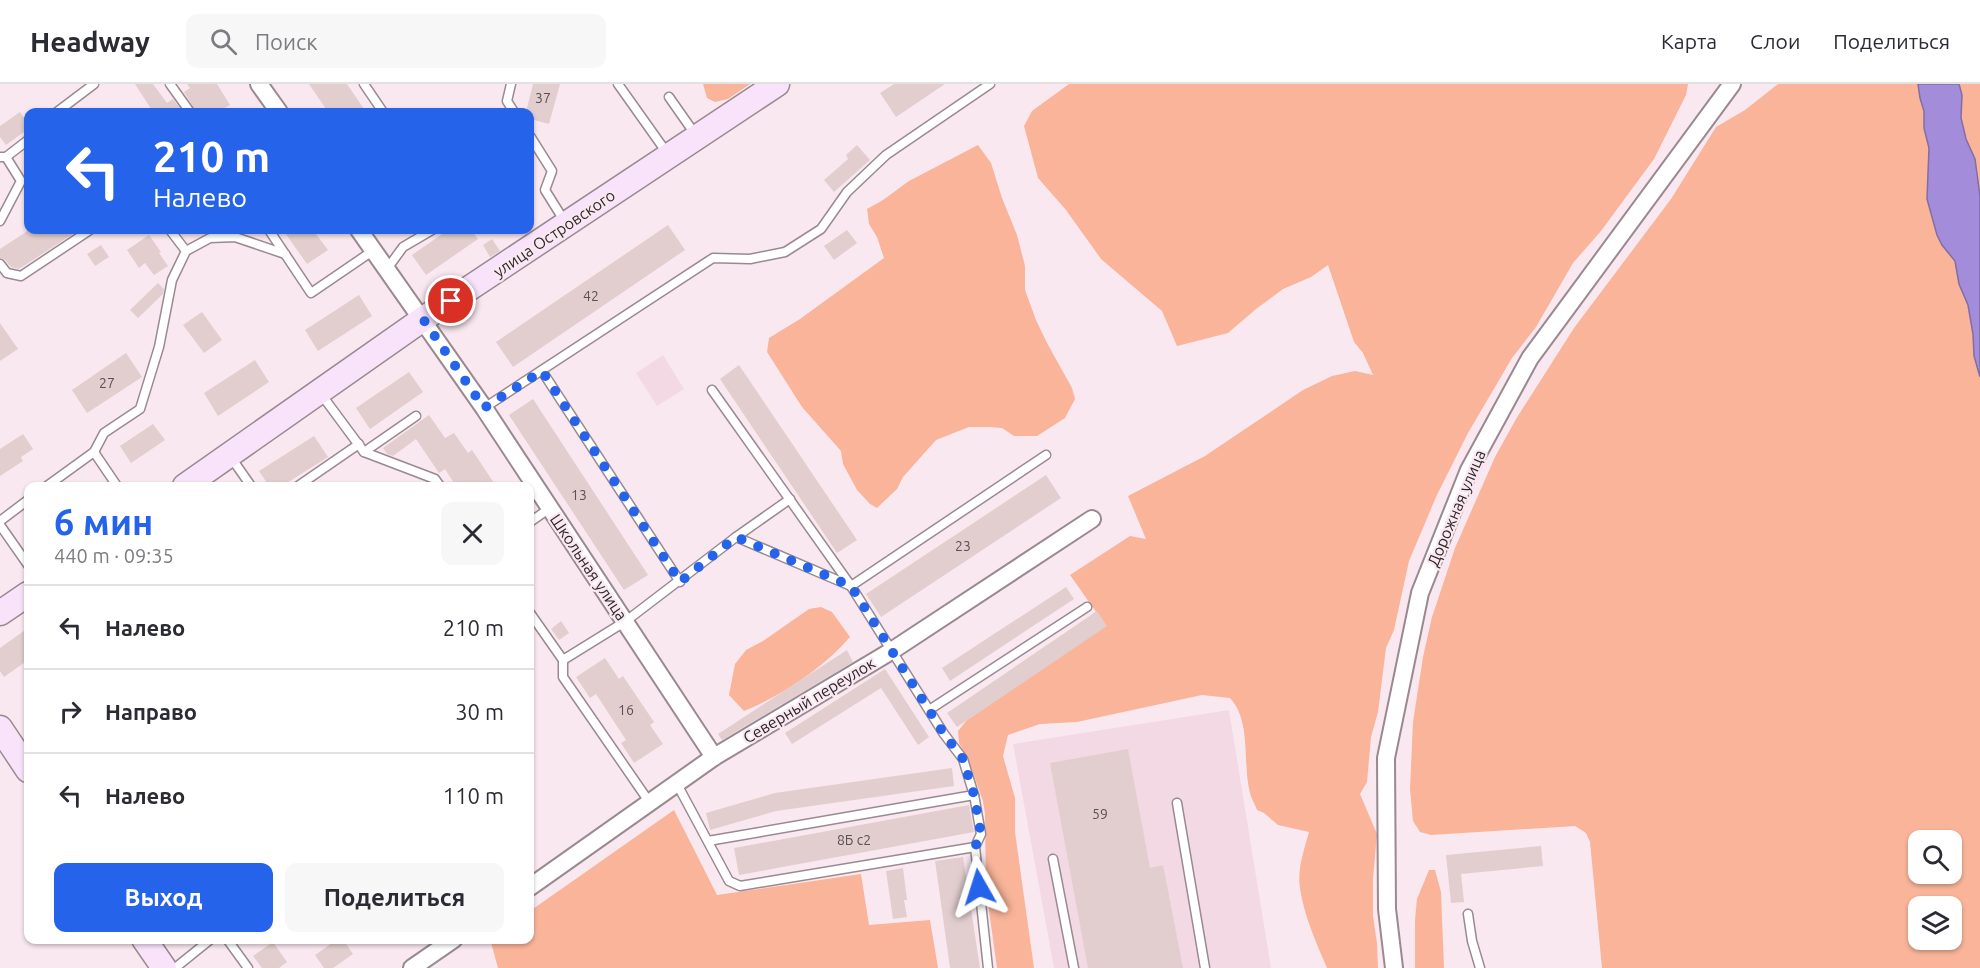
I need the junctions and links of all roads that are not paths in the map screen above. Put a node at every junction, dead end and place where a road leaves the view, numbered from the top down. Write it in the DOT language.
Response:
graph roads {
  1 [pos="94,84"];
  2 [pos="170,84"];
  3 [pos="259,84"];
  4 [pos="364,84"];
  5 [pos="511,84"];
  6 [pos="618,84"];
  7 [pos="777,84"];
  8 [pos="990,84"];
  9 [pos="1732,84"];
  10 [pos="669,98"];
  11 [pos="62,108"];
  12 [pos="187,108"];
  13 [pos="276,108"];
  14 [pos="380,108"];
  15 [pos="511,108"];
  16 [pos="697,137"];
  17 [pos="534,142"];
  18 [pos="24,143"];
  19 [pos="669,156"];
  20 [pos="3,157"];
  21 [pos="0,221"];
  22 [pos="567,225"];
  23 [pos="84,234"];
  24 [pos="173,234"];
  25 [pos="232,234"];
  26 [pos="239,234"];
  27 [pos="272,234"];
  28 [pos="362,234"];
  29 [pos="425,234"];
  30 [pos="374,250"];
  31 [pos="186,251"];
  32 [pos="285,254"];
  33 [pos="0,264"];
  34 [pos="387,269"];
  35 [pos="423,319"];
  36 [pos="542,371"];
  37 [pos="712,390"];
  38 [pos="320,391"];
  39 [pos="484,408"];
  40 [pos="416,416"];
  41 [pos="359,444"];
  42 [pos="94,452"];
  43 [pos="364,452"];
  44 [pos="230,455"];
  45 [pos="1046,455"];
  46 [pos="53,482"];
  47 [pos="114,482"];
  48 [pos="191,482"];
  49 [pos="248,482"];
  50 [pos="304,482"];
  51 [pos="437,482"];
  52 [pos="533,482"];
  53 [pos="534,484"];
  54 [pos="790,499"];
  55 [pos="24,503"];
  56 [pos="550,508"];
  57 [pos="534,519"];
  58 [pos="1092,519"];
  59 [pos="0,523"];
  60 [pos="736,537"];
  61 [pos="24,558"];
  62 [pos="680,582"];
  63 [pos="851,586"];
  64 [pos="24,597"];
  65 [pos="1087,607"];
  66 [pos="0,613"];
  67 [pos="534,619"];
  68 [pos="626,621"];
  69 [pos="893,651"];
  70 [pos="563,660"];
  71 [pos="929,710"];
  72 [pos="0,728"];
  73 [pos="714,757"];
  74 [pos="24,764"];
  75 [pos="677,784"];
  76 [pos="974,795"];
  77 [pos="1177,803"];
  78 [pos="650,804"];
  79 [pos="708,841"];
  80 [pos="975,847"];
  81 [pos="1053,859"];
  82 [pos="534,884"];
  83 [pos="1468,914"];
  84 [pos="147,944"];
  85 [pos="206,944"];
  86 [pos="231,944"];
  87 [pos="447,944"];
  88 [pos="164,968"];
  89 [pos="175,968"];
  90 [pos="248,968"];
  91 [pos="412,968"];
  92 [pos="988,968"];
  93 [pos="1074,968"];
  94 [pos="1205,968"];
  95 [pos="1394,968"];
  96 [pos="1480,968"];
  1 -- 11 [label="lane"];
  2 -- 12 [label="lane"];
  3 -- 13 [label="street"];
  4 -- 14 [label="lane"];
  5 -- 15 [label="lane"];
  6 -- 19 [label="lane"];
  7 -- 16 [label="main road, улица Островского"];
  8 -- 36 [label="lane"];
  9 -- 95 [label="street, Дорожная улица"];
  10 -- 16 [label="lane"];
  16 -- 19 [label="main road, улица Островского"];
  17 -- 22 [label="lane"];
  18 -- 20 [label="lane"];
  19 -- 22 [label="main road, улица Островского"];
  20 -- 21 [label="lane"];
  22 -- 35 [label="main road, улица Островского"];
  23 -- 33 [label="lane"];
  24 -- 31 [label="lane"];
  25 -- 31 [label="lane"];
  26 -- 32 [label="lane"];
  27 -- 32 [label="lane"];
  28 -- 30 [label="street, Школьная улица"];
  29 -- 34 [label="lane"];
  30 -- 32 [label="lane"];
  30 -- 34 [label="street, Школьная улица"];
  31 -- 42 [label="lane"];
  34 -- 35 [label="street, Школьная улица"];
  35 -- 38 [label="main road, улица Островского"];
  35 -- 39 [label="street, Школьная улица"];
  36 -- 39 [label="lane"];
  36 -- 62 [label="lane"];
  37 -- 54 [label="lane"];
  38 -- 41 [label="lane"];
  38 -- 44 [label="main road, улица Островского"];
  39 -- 52 [label="street, Школьная улица"];
  40 -- 43 [label="lane"];
  41 -- 43 [label="lane"];
  41 -- 50 [label="lane"];
  42 -- 46 [label="lane"];
  42 -- 47 [label="lane"];
  43 -- 51 [label="lane"];
  44 -- 48 [label="main road, улица Островского"];
  44 -- 49 [label="lane"];
  45 -- 63 [label="lane"];
  53 -- 56 [label="street, Школьная улица"];
  54 -- 60 [label="lane"];
  54 -- 63 [label="lane"];
  55 -- 59 [label="lane"];
  56 -- 57 [label="lane"];
  56 -- 68 [label="street, Школьная улица"];
  58 -- 69 [label="street, Северный переулок"];
  59 -- 61 [label="lane"];
  60 -- 62 [label="lane"];
  60 -- 63 [label="lane"];
  62 -- 68 [label="lane"];
  63 -- 69 [label="lane"];
  64 -- 66 [label="main road"];
  65 -- 71 [label="lane"];
  67 -- 70 [label="lane"];
  68 -- 70 [label="lane"];
  68 -- 73 [label="street, Школьная улица"];
  69 -- 71 [label="lane"];
  69 -- 73 [label="street, Северный переулок"];
  70 -- 78 [label="lane"];
  71 -- 76 [label="lane"];
  72 -- 74 [label="main road"];
  73 -- 75 [label="street, Северный переулок"];
  75 -- 78 [label="street, Северный переулок"];
  75 -- 79 [label="lane"];
  76 -- 79 [label="lane"];
  76 -- 80 [label="lane"];
  77 -- 94 [label="lane"];
  78 -- 82 [label="street, Северный переулок"];
  79 -- 80 [label="lane"];
  80 -- 92 [label="lane"];
  81 -- 93 [label="lane"];
  83 -- 96 [label="lane"];
  84 -- 88 [label="main road"];
  85 -- 89 [label="lane"];
  86 -- 90 [label="lane"];
  87 -- 91 [label="street"];
}
